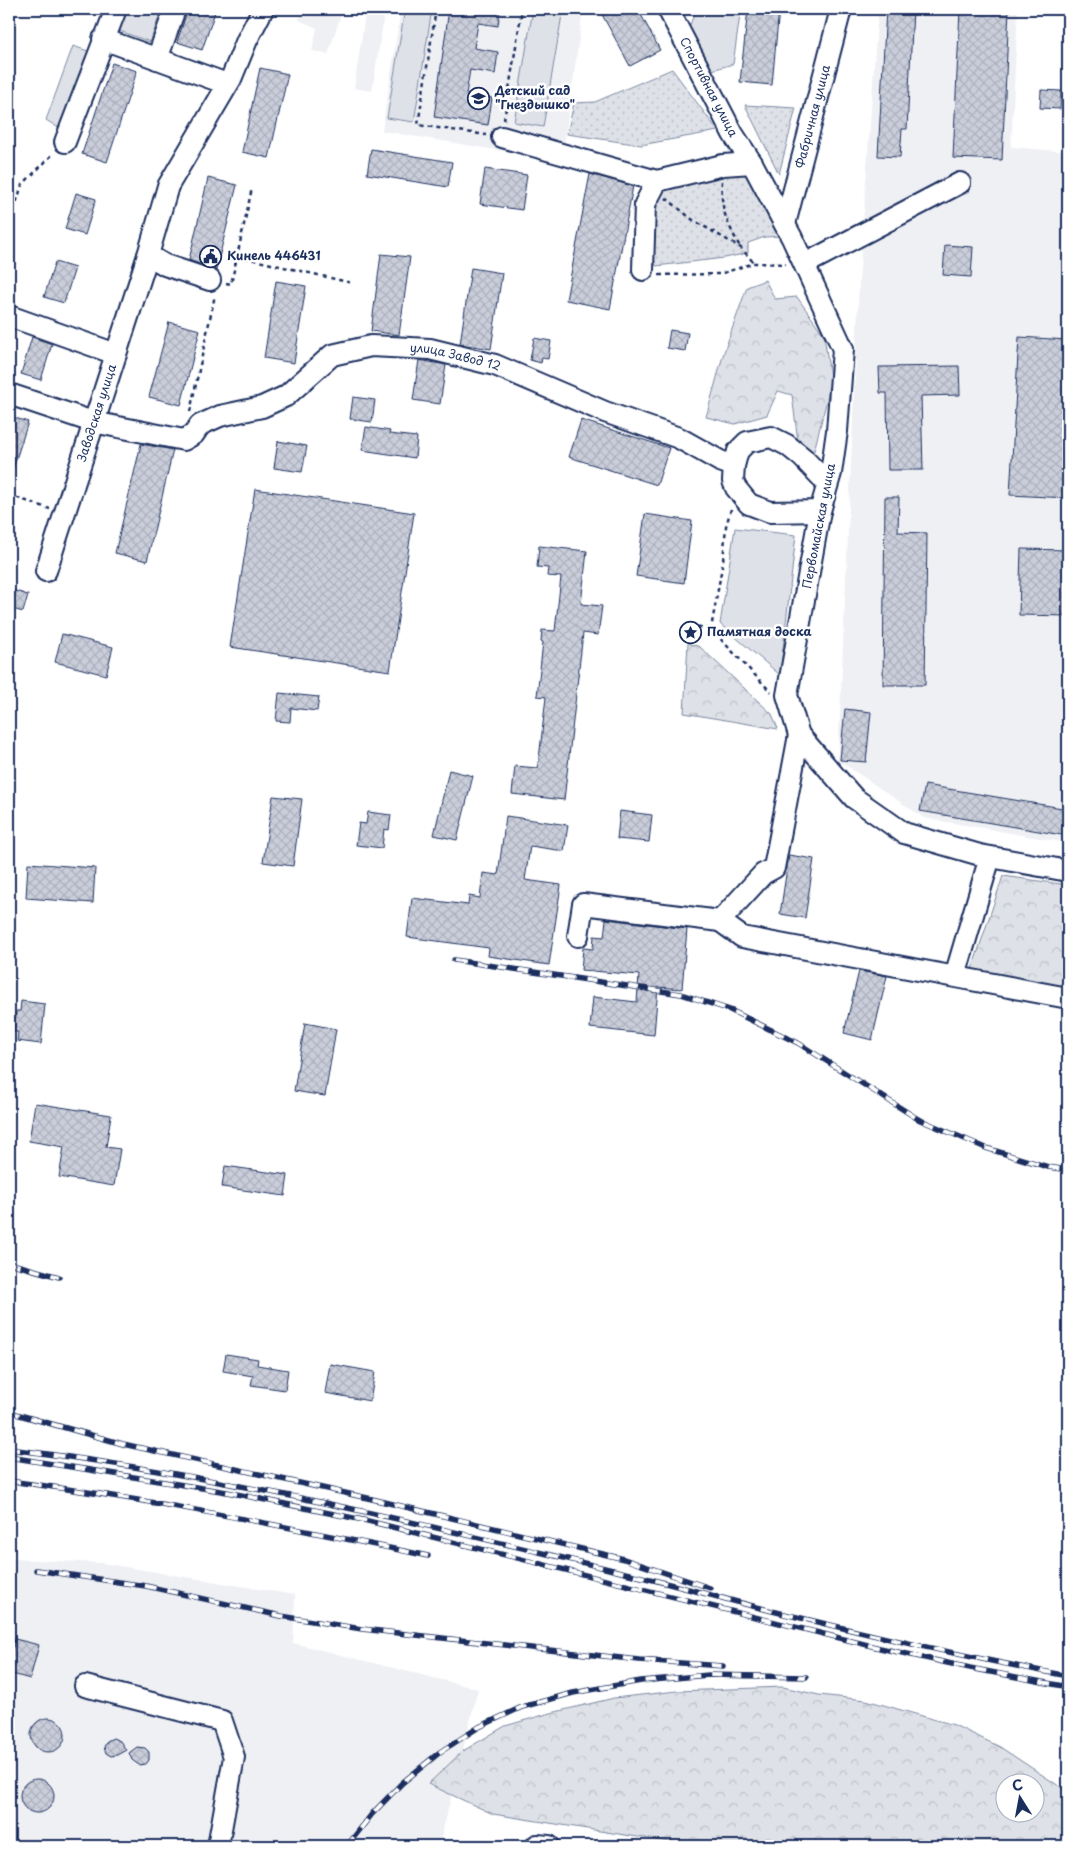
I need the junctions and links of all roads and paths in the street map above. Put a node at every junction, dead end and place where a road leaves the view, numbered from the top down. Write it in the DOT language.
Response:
graph roads {
  1 [pos="116,9"];
  2 [pos="175,9"];
  3 [pos="263,9"];
  4 [pos="436,9"];
  5 [pos="522,9"];
  6 [pos="668,9"];
  7 [pos="841,9"];
  8 [pos="103,39"];
  9 [pos="157,59"];
  10 [pos="227,84"];
  11 [pos="502,137"];
  12 [pos="66,142"];
  13 [pos="752,163"];
  14 [pos="723,165"];
  15 [pos="657,181"];
  16 [pos="960,183"];
  17 [pos="252,188"];
  18 [pos="785,224"];
  19 [pos="9,225"];
  20 [pos="741,248"];
  21 [pos="148,255"];
  22 [pos="237,256"];
  23 [pos="754,263"];
  24 [pos="805,264"];
  25 [pos="649,272"];
  26 [pos="352,283"];
  27 [pos="213,285"];
  28 [pos="9,316"];
  29 [pos="116,354"];
  30 [pos="9,394"];
  31 [pos="190,412"];
  32 [pos="93,422"];
  33 [pos="734,466"];
  34 [pos="827,483"];
  35 [pos="736,488"];
  36 [pos="9,495"];
  37 [pos="820,511"];
  38 [pos="64,514"];
  39 [pos="46,571"];
  40 [pos="690,626"];
  41 [pos="711,629"];
  42 [pos="771,693"];
  43 [pos="799,735"];
  44 [pos="990,856"];
  45 [pos="1068,871"];
  46 [pos="720,922"];
  47 [pos="578,936"];
  48 [pos="955,976"];
  49 [pos="1068,998"];
  50 [pos="85,1686"];
  51 [pos="218,1846"];
  1 -- 8 [label="street"];
  2 -- 9 [label="street"];
  3 -- 10 [label="street, Заводская улица"];
  4 -- 11 [label="path"];
  5 -- 11 [label="path"];
  6 -- 13 [label="street, Спортивная улица"];
  7 -- 18 [label="street, Фабричная улица"];
  8 -- 9 [label="street"];
  8 -- 12 [label="street"];
  9 -- 10 [label="street"];
  10 -- 21 [label="street, Заводская улица"];
  11 -- 15 [label="street"];
  12 -- 19 [label="path"];
  13 -- 14 [label="street"];
  13 -- 18 [label="street, Спортивная улица"];
  14 -- 15 [label="street"];
  14 -- 20 [label="path"];
  15 -- 20 [label="path"];
  15 -- 25 [label="street"];
  16 -- 24 [label="street"];
  17 -- 22 [label="path"];
  18 -- 24 [label="street, Первомайская улица"];
  20 -- 23 [label="path"];
  21 -- 27 [label="street"];
  21 -- 29 [label="street, Заводская улица"];
  22 -- 26 [label="path"];
  22 -- 27 [label="path"];
  23 -- 24 [label="path"];
  23 -- 25 [label="path"];
  24 -- 34 [label="street, Первомайская улица"];
  27 -- 31 [label="path"];
  28 -- 29 [label="street"];
  29 -- 32 [label="street, Заводская улица"];
  30 -- 32 [label="street"];
  32 -- 33 [label="street, улица Завод 12"];
  32 -- 38 [label="street, Заводская улица"];
  33 -- 34 [label="street"];
  33 -- 35 [label="street"];
  34 -- 37 [label="street, Первомайская улица"];
  35 -- 37 [label="street"];
  35 -- 41 [label="path"];
  36 -- 38 [label="path"];
  37 -- 43 [label="street, Первомайская улица"];
  38 -- 39 [label="street, Заводская улица"];
  40 -- 41 [label="path"];
  41 -- 42 [label="path"];
  43 -- 44 [label="street, Первомайская улица"];
  43 -- 46 [label="street"];
  44 -- 45 [label="street, Первомайская улица"];
  44 -- 48 [label="street"];
  46 -- 47 [label="street"];
  46 -- 48 [label="street"];
  48 -- 49 [label="street"];
  50 -- 51 [label="street"];
}
